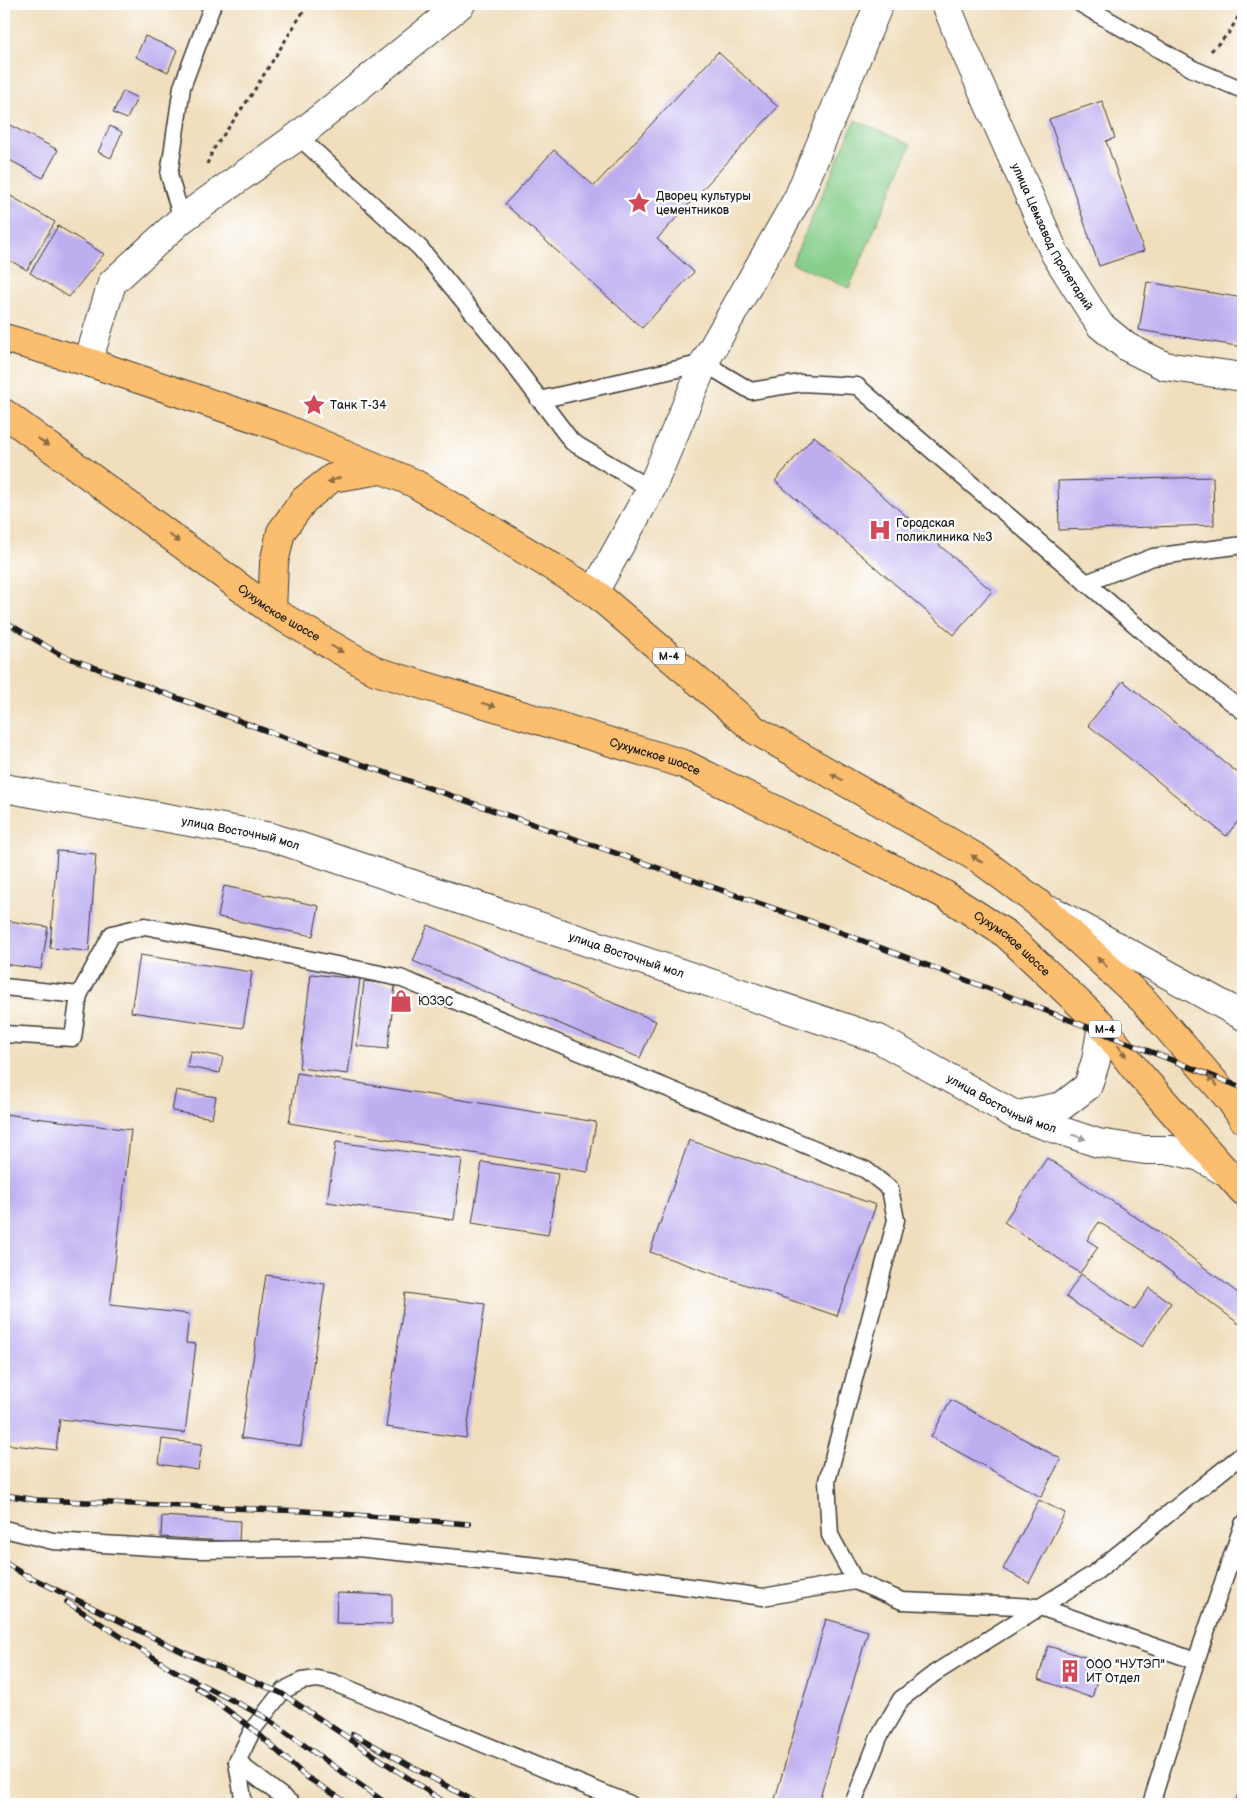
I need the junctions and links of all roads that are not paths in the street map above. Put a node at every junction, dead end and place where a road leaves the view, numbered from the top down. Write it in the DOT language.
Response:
graph roads {
  1 [pos="213,4"];
  2 [pos="461,4"];
  3 [pos="879,4"];
  4 [pos="946,4"];
  5 [pos="1081,4"];
  6 [pos="1243,90"];
  7 [pos="298,136"];
  8 [pos="182,219"];
  9 [pos="4,338"];
  10 [pos="88,362"];
  11 [pos="704,363"];
  12 [pos="1243,377"];
  13 [pos="539,400"];
  14 [pos="4,413"];
  15 [pos="382,470"];
  16 [pos="651,489"];
  17 [pos="1243,545"];
  18 [pos="1086,582"];
  19 [pos="594,592"];
  20 [pos="272,611"];
  21 [pos="1243,711"];
  22 [pos="4,788"];
  23 [pos="1038,903"];
  24 [pos="4,986"];
  25 [pos="79,995"];
  26 [pos="1243,1016"];
  27 [pos="1102,1025"];
  28 [pos="4,1034"];
  29 [pos="1017,1116"];
  30 [pos="1243,1119"];
  31 [pos="1236,1182"];
  32 [pos="1243,1454"];
  33 [pos="1243,1524"];
  34 [pos="4,1529"];
  35 [pos="855,1582"];
  36 [pos="1040,1606"];
  37 [pos="1196,1661"];
  38 [pos="237,1762"];
  39 [pos="244,1804"];
  40 [pos="292,1804"];
  41 [pos="630,1804"];
  42 [pos="852,1804"];
  43 [pos="1151,1804"];
  1 -- 8 [label="lane"];
  2 -- 7 [label="street"];
  3 -- 11 [label="street"];
  4 -- 12 [label="street, улица Цемзавод Пролетарий"];
  5 -- 6 [label="lane"];
  7 -- 8 [label="street"];
  7 -- 13 [label="lane"];
  8 -- 10 [label="street"];
  9 -- 10 [label="highway, М-4"];
  10 -- 15 [label="highway, М-4"];
  11 -- 13 [label="lane"];
  11 -- 16 [label="street"];
  11 -- 18 [label="lane"];
  13 -- 16 [label="lane"];
  14 -- 20 [label="highway, Сухумское шоссе / М-4, one-way"];
  15 -- 19 [label="highway, М-4"];
  15 -- 20 [label="highway, one-way"];
  16 -- 19 [label="street"];
  17 -- 18 [label="lane"];
  18 -- 21 [label="lane"];
  23 -- 19 [label="highway, М-4, one-way"];
  20 -- 27 [label="highway, Сухумское шоссе / М-4, one-way"];
  22 -- 29 [label="street, улица Восточный мол"];
  23 -- 26 [label="street"];
  30 -- 23 [label="highway, М-4, one-way"];
  24 -- 25 [label="lane"];
  25 -- 28 [label="lane"];
  25 -- 35 [label="lane"];
  27 -- 29 [label="street"];
  27 -- 31 [label="highway, Сухумское шоссе / М-4, one-way"];
  29 -- 31 [label="street, улица Восточный мол, one-way"];
  32 -- 36 [label="lane"];
  33 -- 37 [label="lane"];
  34 -- 35 [label="lane"];
  35 -- 36 [label="lane"];
  36 -- 37 [label="lane"];
  36 -- 42 [label="lane"];
  37 -- 43 [label="lane"];
  38 -- 39 [label="lane"];
  38 -- 40 [label="lane"];
  38 -- 41 [label="lane"];
}
